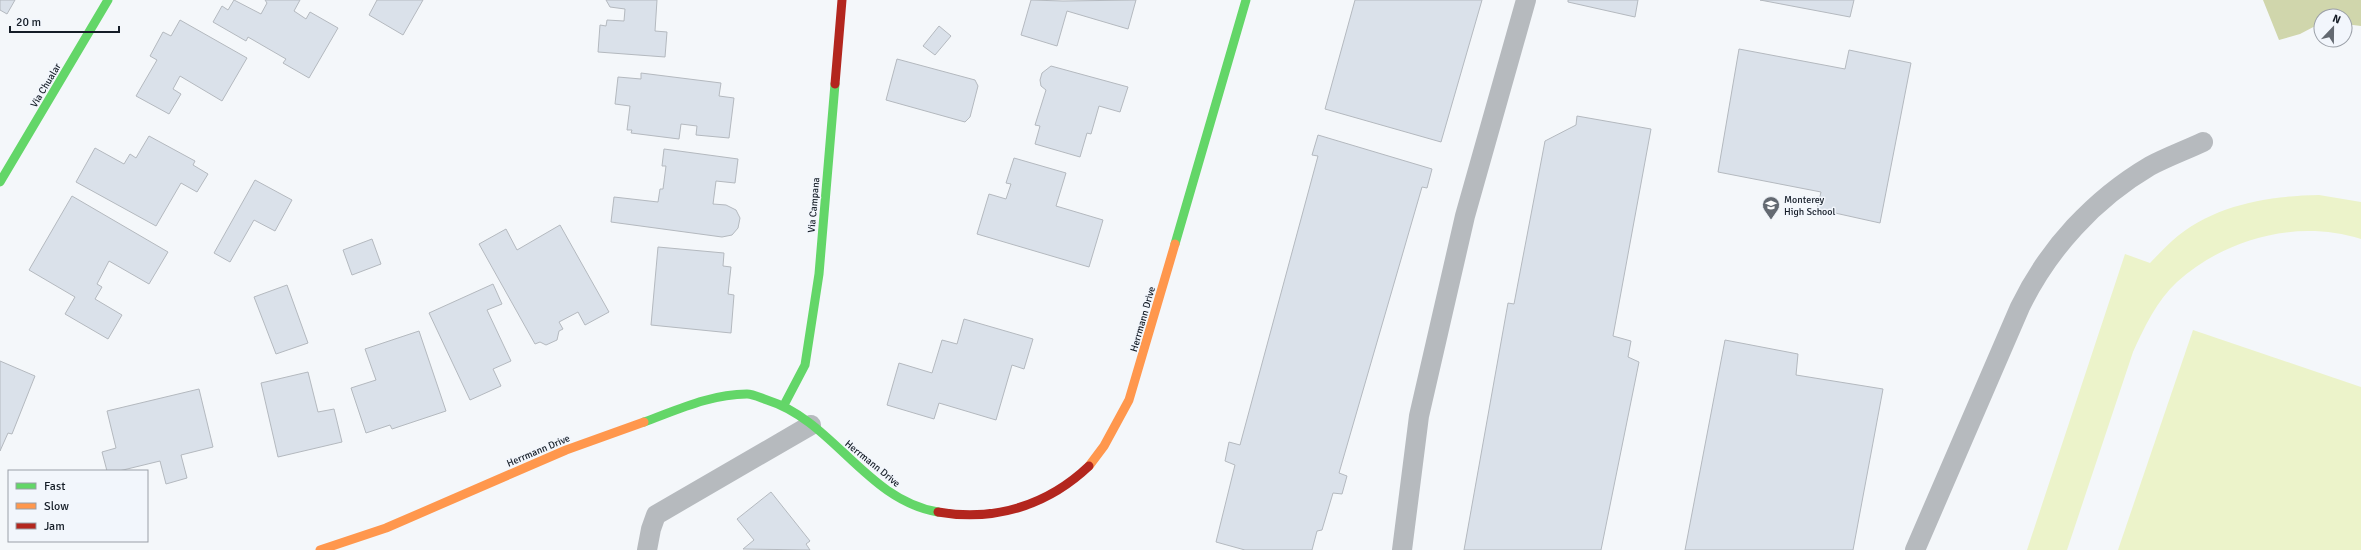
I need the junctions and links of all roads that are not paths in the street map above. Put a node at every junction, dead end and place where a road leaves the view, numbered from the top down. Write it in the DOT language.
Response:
graph roads {
  1 [pos="108,0"];
  2 [pos="842,0"];
  3 [pos="1246,0"];
  4 [pos="1526,0"];
  5 [pos="2203,142"];
  6 [pos="0,182"];
  7 [pos="784,405"];
  8 [pos="811,425"];
  9 [pos="320,550"];
  10 [pos="647,550"];
  11 [pos="1402,550"];
  12 [pos="1915,550"];
  1 -- 6 [label="street, Via Chualar"];
  2 -- 7 [label="street, Via Campana"];
  3 -- 8 [label="street, Herrmann Drive"];
  4 -- 11 [label="lane"];
  5 -- 12 [label="lane"];
  7 -- 8 [label="street, Herrmann Drive"];
  7 -- 9 [label="street, Herrmann Drive"];
  8 -- 10 [label="lane"];
}
